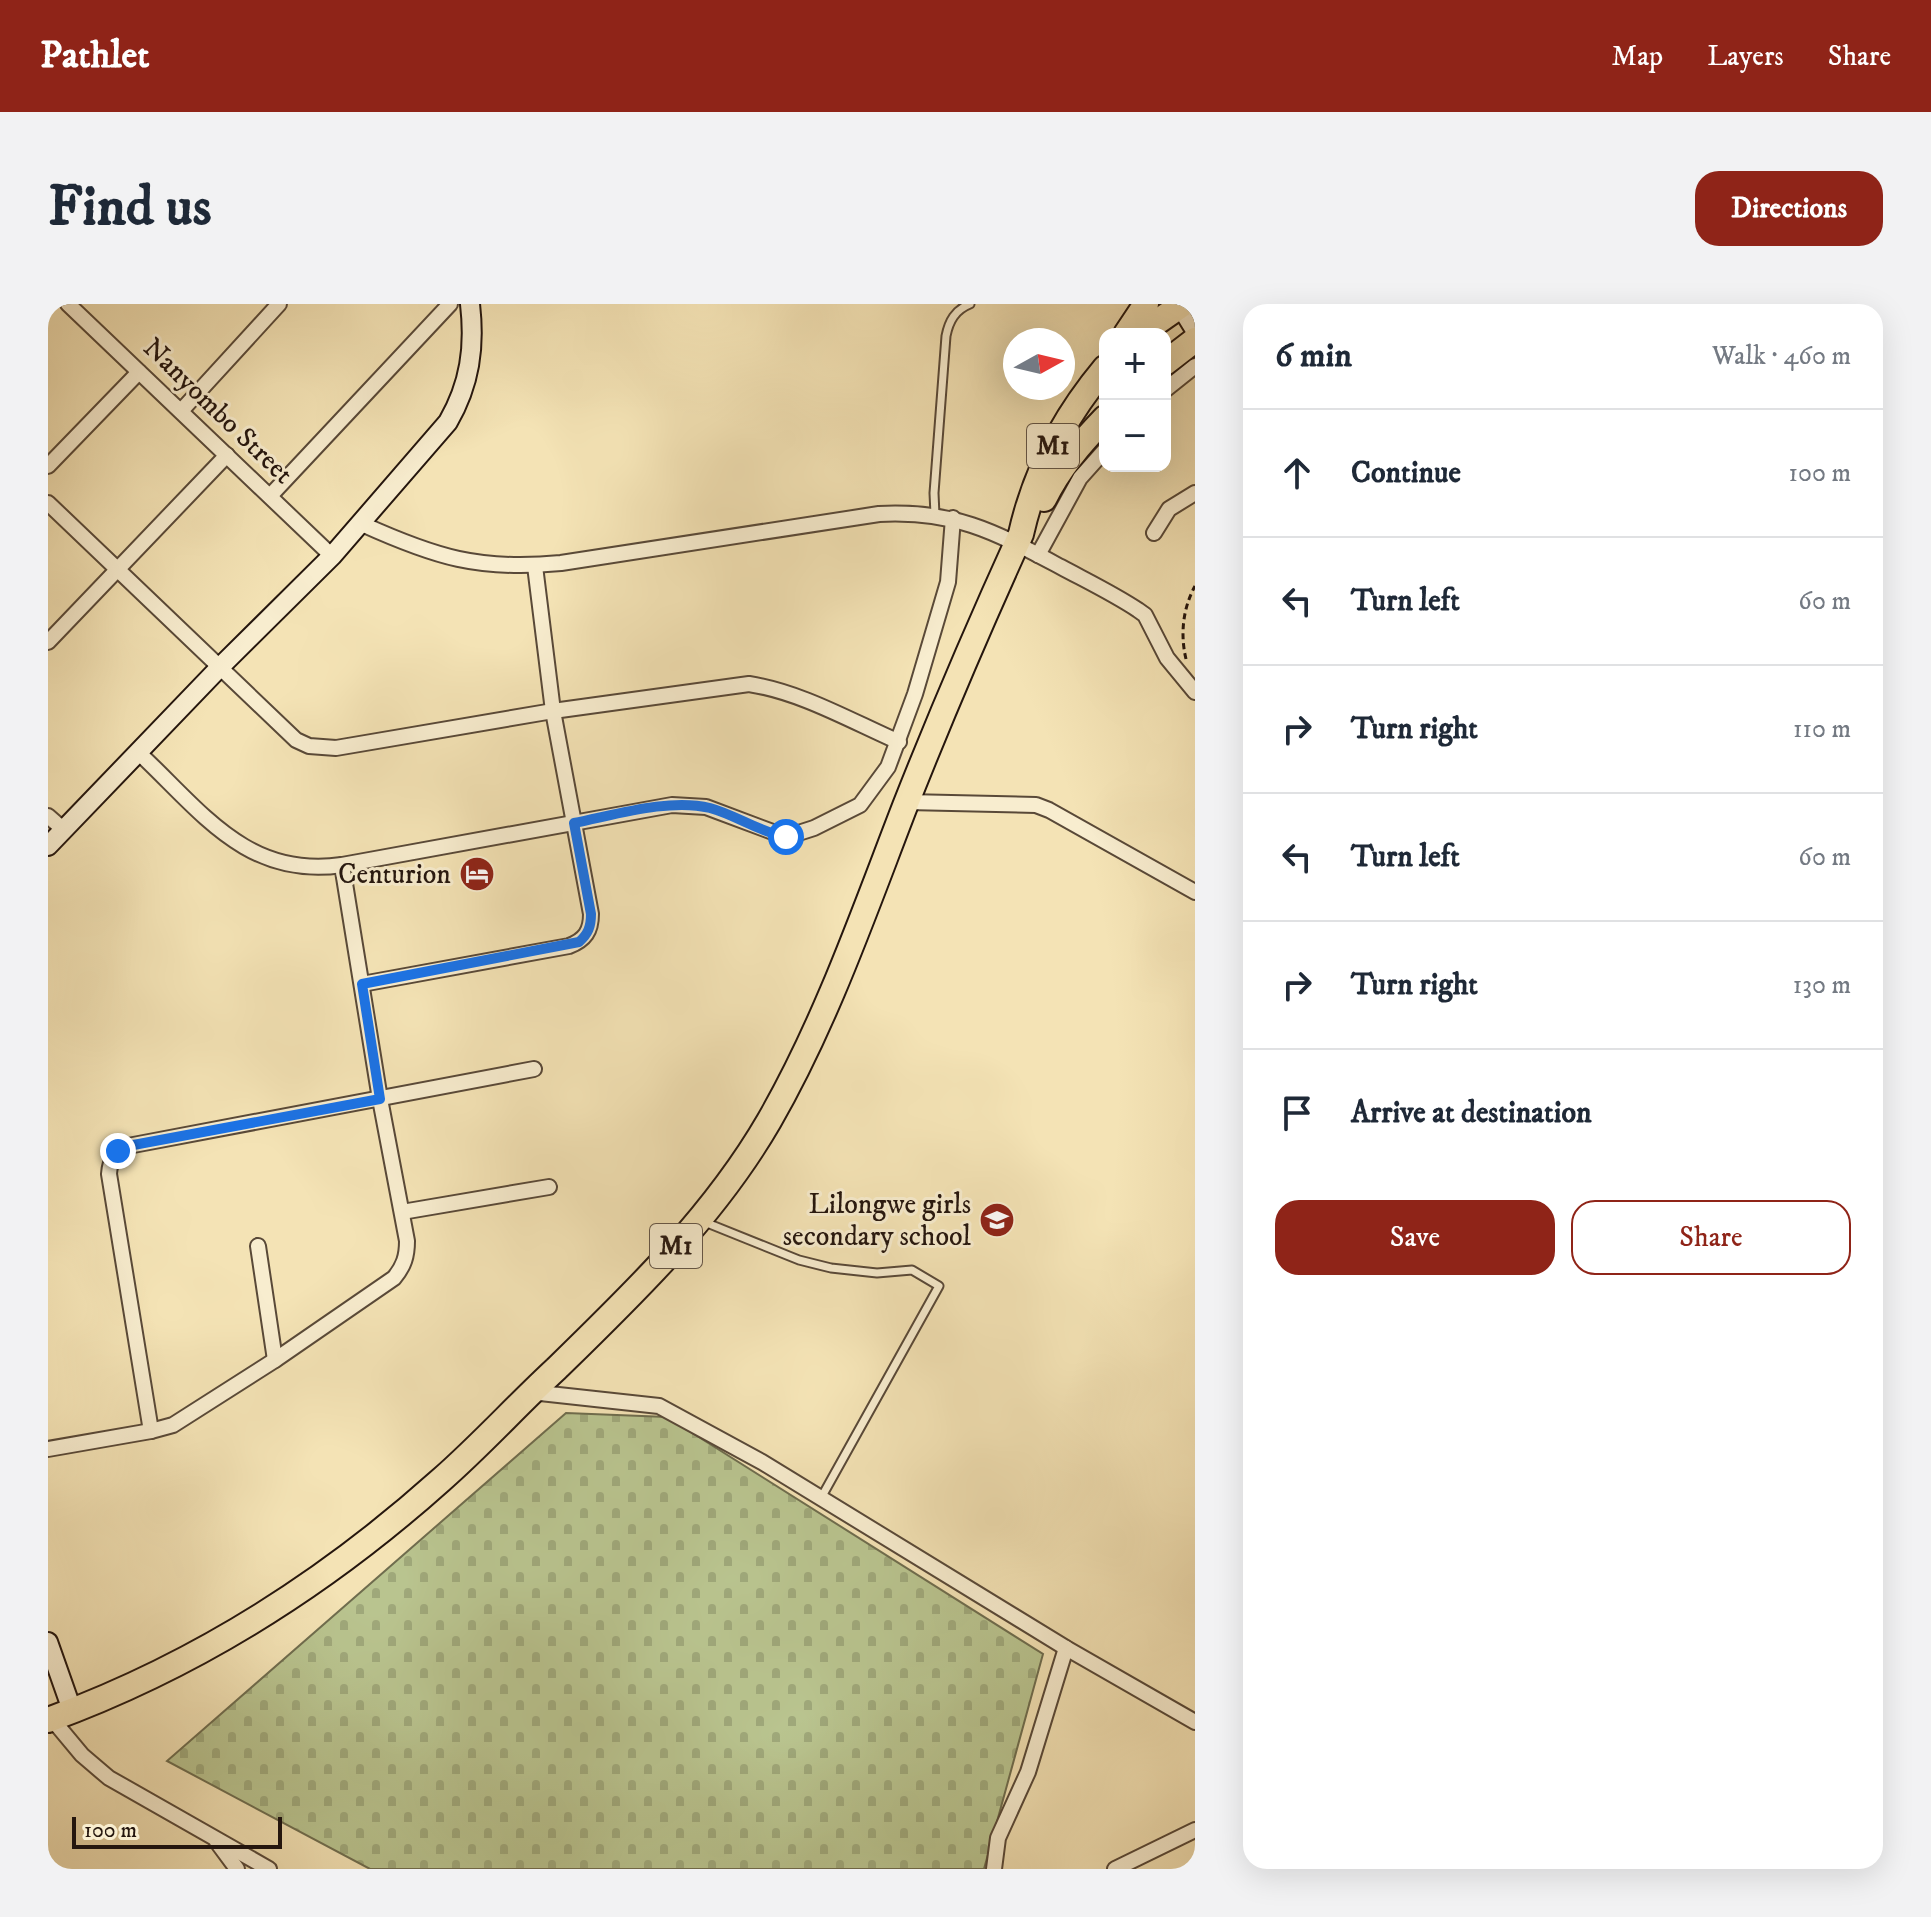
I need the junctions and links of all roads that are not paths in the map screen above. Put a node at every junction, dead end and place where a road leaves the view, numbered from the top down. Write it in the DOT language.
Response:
graph roads {
  1 [pos="68,304"];
  2 [pos="279,304"];
  3 [pos="450,304"];
  4 [pos="470,304"];
  5 [pos="970,304"];
  6 [pos="1146,304"];
  7 [pos="1180,305"];
  8 [pos="1130,328"];
  9 [pos="1148,328"];
  10 [pos="1195,330"];
  11 [pos="1195,340"];
  12 [pos="1171,358"];
  13 [pos="1195,366"];
  14 [pos="1099,368"];
  15 [pos="139,372"];
  16 [pos="1099,375"];
  17 [pos="1171,385"];
  18 [pos="1078,401"];
  19 [pos="181,411"];
  20 [pos="1099,425"];
  21 [pos="227,455"];
  22 [pos="1099,457"];
  23 [pos="48,466"];
  24 [pos="1195,493"];
  25 [pos="270,496"];
  26 [pos="48,503"];
  27 [pos="935,515"];
  28 [pos="953,518"];
  29 [pos="362,524"];
  30 [pos="1154,533"];
  31 [pos="1025,544"];
  32 [pos="332,556"];
  33 [pos="535,566"];
  34 [pos="119,570"];
  35 [pos="48,642"];
  36 [pos="220,667"];
  37 [pos="1193,689"];
  38 [pos="553,711"];
  39 [pos="899,742"];
  40 [pos="139,753"];
  41 [pos="907,802"];
  42 [pos="48,816"];
  43 [pos="574,823"];
  44 [pos="64,830"];
  45 [pos="48,846"];
  46 [pos="342,865"];
  47 [pos="1195,892"];
  48 [pos="362,984"];
  49 [pos="534,1069"];
  50 [pos="380,1099"];
  51 [pos="549,1187"];
  52 [pos="402,1212"];
  53 [pos="700,1220"];
  54 [pos="258,1246"];
  55 [pos="275,1360"];
  56 [pos="531,1392"];
  57 [pos="151,1431"];
  58 [pos="48,1449"];
  59 [pos="821,1498"];
  60 [pos="48,1642"];
  61 [pos="1066,1648"];
  62 [pos="57,1716"];
  63 [pos="1195,1722"];
  64 [pos="1195,1830"];
  65 [pos="215,1838"];
  66 [pos="237,1869"];
  67 [pos="269,1869"];
  68 [pos="994,1869"];
  69 [pos="1115,1869"];
  1 -- 15 [label="street, Nanyombo Street"];
  2 -- 19 [label="street"];
  3 -- 25 [label="street"];
  4 -- 29 [label="street"];
  5 -- 27 [label="lane"];
  6 -- 8 [label="highway"];
  7 -- 9 [label="highway"];
  7 -- 10 [label="street"];
  11 -- 12 [label="highway"];
  13 -- 17 [label="street"];
  14 -- 18 [label="highway, M1"];
  15 -- 19 [label="street, Nanyombo Street"];
  15 -- 23 [label="street"];
  16 -- 18 [label="highway, M1"];
  18 -- 31 [label="highway, M1"];
  19 -- 21 [label="street, Nanyombo Street"];
  20 -- 31 [label="highway, M1"];
  21 -- 25 [label="street, Nanyombo Street"];
  21 -- 34 [label="street"];
  22 -- 31 [label="street"];
  24 -- 30 [label="street"];
  25 -- 32 [label="street, Nanyombo Street"];
  26 -- 34 [label="street"];
  27 -- 28 [label="street"];
  27 -- 33 [label="street"];
  28 -- 31 [label="street"];
  28 -- 39 [label="street"];
  29 -- 32 [label="street"];
  29 -- 33 [label="street"];
  31 -- 37 [label="street"];
  31 -- 41 [label="highway, M1"];
  32 -- 36 [label="street"];
  33 -- 38 [label="street"];
  34 -- 35 [label="street"];
  34 -- 36 [label="street"];
  36 -- 38 [label="street"];
  36 -- 40 [label="street"];
  38 -- 39 [label="street"];
  38 -- 43 [label="street"];
  39 -- 43 [label="street"];
  40 -- 44 [label="street"];
  40 -- 46 [label="street"];
  41 -- 47 [label="street"];
  41 -- 53 [label="highway, M1"];
  42 -- 44 [label="street"];
  43 -- 46 [label="street"];
  43 -- 48 [label="street"];
  44 -- 45 [label="street"];
  46 -- 48 [label="street"];
  48 -- 50 [label="street"];
  49 -- 50 [label="street"];
  50 -- 52 [label="street"];
  50 -- 57 [label="street"];
  51 -- 52 [label="street"];
  52 -- 55 [label="street"];
  53 -- 56 [label="highway, M1"];
  53 -- 59 [label="lane"];
  54 -- 55 [label="street"];
  55 -- 57 [label="street"];
  56 -- 59 [label="street"];
  56 -- 62 [label="highway, M1"];
  57 -- 58 [label="street"];
  59 -- 61 [label="street"];
  60 -- 62 [label="street"];
  61 -- 63 [label="street"];
  61 -- 68 [label="street"];
  62 -- 65 [label="street"];
  64 -- 69 [label="street"];
  65 -- 66 [label="street"];
  65 -- 67 [label="street"];
}
